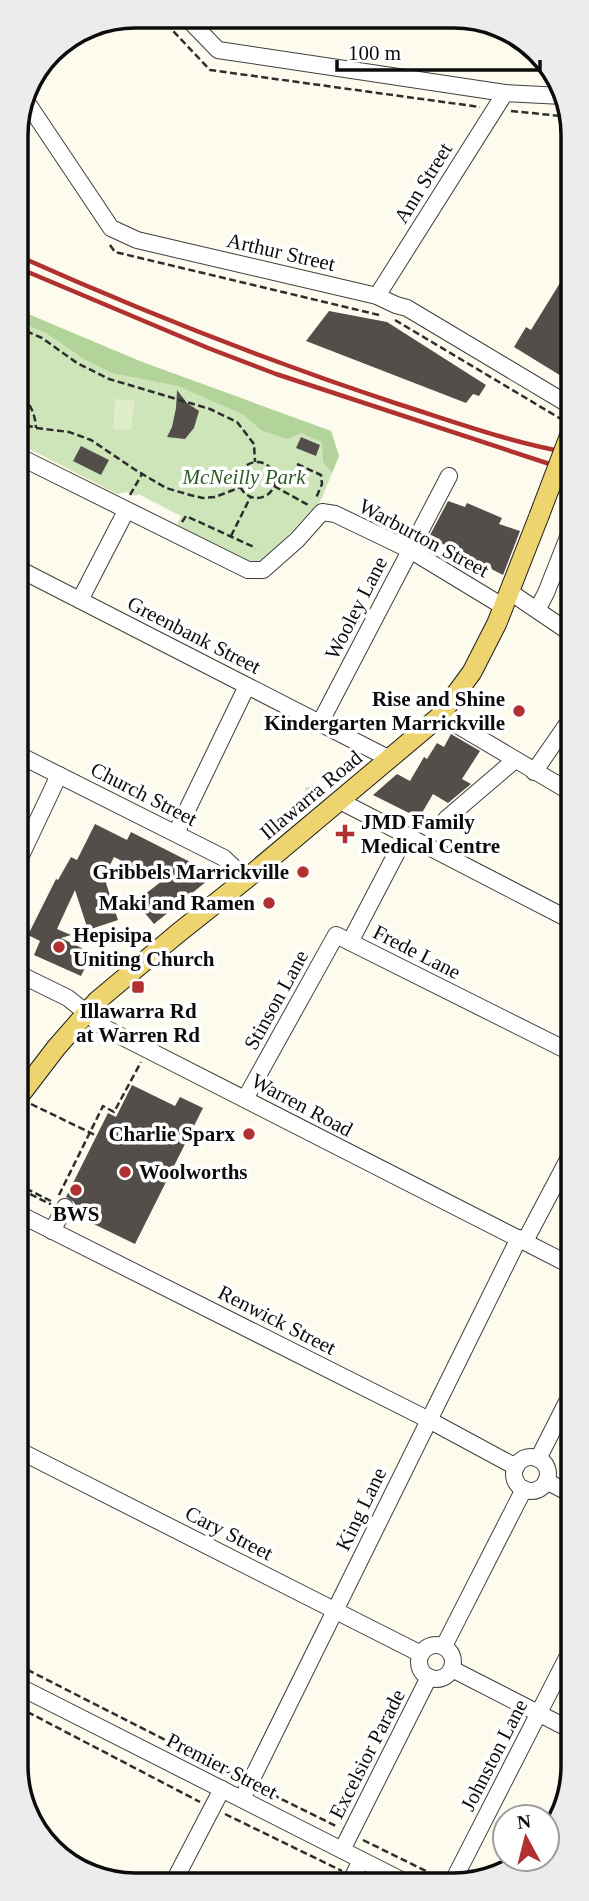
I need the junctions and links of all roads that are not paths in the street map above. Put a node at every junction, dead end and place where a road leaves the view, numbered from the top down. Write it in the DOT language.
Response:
graph roads {
  1 [pos="197,28"];
  2 [pos="505,93"];
  3 [pos="553,95"];
  4 [pos="32,109"];
  5 [pos="377,296"];
  6 [pos="561,400"];
  7 [pos="561,458"];
  8 [pos="28,461"];
  9 [pos="449,476"];
  10 [pos="124,510"];
  11 [pos="410,551"];
  12 [pos="561,555"];
  13 [pos="28,574"];
  14 [pos="507,599"];
  15 [pos="80,600"];
  16 [pos="537,610"];
  17 [pos="561,626"];
  18 [pos="247,685"];
  19 [pos="439,717"];
  20 [pos="320,723"];
  21 [pos="561,733"];
  22 [pos="390,759"];
  23 [pos="28,760"];
  24 [pos="515,760"];
  25 [pos="534,772"];
  26 [pos="59,775"];
  27 [pos="561,787"];
  28 [pos="340,801"];
  29 [pos="446,820"];
  30 [pos="176,833"];
  31 [pos="407,835"];
  32 [pos="28,841"];
  33 [pos="246,879"];
  34 [pos="561,915"];
  35 [pos="351,942"];
  36 [pos="28,978"];
  37 [pos="86,1013"];
  38 [pos="561,1047"];
  39 [pos="28,1094"];
  40 [pos="245,1099"];
  41 [pos="561,1171"];
  42 [pos="65,1207"];
  43 [pos="28,1218"];
  44 [pos="49,1229"];
  45 [pos="522,1240"];
  46 [pos="561,1260"];
  47 [pos="561,1414"];
  48 [pos="429,1420"];
  49 [pos="28,1455"];
  50 [pos="538,1459"];
  51 [pos="516,1466"];
  52 [pos="546,1481"];
  53 [pos="524,1489"];
  54 [pos="561,1489"];
  55 [pos="335,1610"];
  56 [pos="444,1646"];
  57 [pos="421,1654"];
  58 [pos="452,1669"];
  59 [pos="561,1670"];
  60 [pos="429,1677"];
  61 [pos="28,1691"];
  62 [pos="539,1714"];
  63 [pos="561,1725"];
  64 [pos="222,1789"];
  65 [pos="242,1799"];
  66 [pos="342,1850"];
  67 [pos="361,1860"];
  68 [pos="178,1873"];
  69 [pos="354,1873"];
  70 [pos="387,1873"];
  71 [pos="449,1873"];
  1 -- 2 [label="street"];
  2 -- 3 [label="street"];
  2 -- 5 [label="street, Ann Street"];
  4 -- 5 [label="street, Arthur Street"];
  5 -- 6 [label="street, Arthur Street"];
  7 -- 14 [label="main road, Illawarra Road, bridge"];
  8 -- 10 [label="street"];
  9 -- 11 [label="street, Wooley Lane"];
  10 -- 11 [label="street, Warburton Street"];
  10 -- 15 [label="street"];
  11 -- 14 [label="street, Warburton Street"];
  11 -- 20 [label="street, Wooley Lane"];
  12 -- 16 [label="street"];
  13 -- 15 [label="street, Greenbank Street"];
  14 -- 16 [label="street, Warburton Street"];
  14 -- 19 [label="main road, Illawarra Road"];
  15 -- 18 [label="street, Greenbank Street"];
  16 -- 17 [label="street, Warburton Street"];
  18 -- 20 [label="street, Greenbank Street"];
  18 -- 30 [label="street"];
  19 -- 22 [label="main road, Illawarra Road"];
  19 -- 24 [label="street"];
  20 -- 22 [label="street, Greenbank Street"];
  21 -- 25 [label="street"];
  22 -- 28 [label="main road, Illawarra Road"];
  23 -- 26 [label="street, Church Street"];
  24 -- 25 [label="street"];
  24 -- 29 [label="street"];
  25 -- 27 [label="street"];
  26 -- 30 [label="street, Church Street"];
  26 -- 32 [label="street"];
  28 -- 31 [label="street"];
  28 -- 33 [label="main road, Illawarra Road"];
  30 -- 33 [label="street, Church Street"];
  31 -- 34 [label="street"];
  31 -- 35 [label="street, Frede Lane"];
  33 -- 37 [label="main road, Illawarra Road"];
  35 -- 38 [label="street, Frede Lane"];
  35 -- 40 [label="street, Stinson Lane"];
  36 -- 37 [label="street, Warren Road"];
  37 -- 39 [label="main road, Illawarra Road"];
  37 -- 40 [label="street, Warren Road"];
  40 -- 45 [label="street, Warren Road"];
  41 -- 45 [label="street, King Lane"];
  42 -- 44 [label="street"];
  43 -- 44 [label="street, Renwick Street"];
  44 -- 48 [label="street, Renwick Street"];
  45 -- 46 [label="street, Warren Road"];
  45 -- 48 [label="street, King Lane"];
  47 -- 50 [label="street"];
  48 -- 51 [label="street, Renwick Street"];
  48 -- 55 [label="street, King Lane"];
  49 -- 55 [label="street, Cary Street"];
  50 -- 51 [label="street"];
  50 -- 52 [label="street"];
  51 -- 53 [label="street"];
  52 -- 53 [label="street"];
  52 -- 54 [label="street"];
  53 -- 56 [label="street"];
  55 -- 57 [label="street, Cary Street"];
  55 -- 65 [label="street, King Lane"];
  56 -- 57 [label="street"];
  56 -- 58 [label="street"];
  57 -- 60 [label="street"];
  58 -- 60 [label="street"];
  58 -- 62 [label="street"];
  59 -- 62 [label="street, Johnston Lane"];
  60 -- 66 [label="street, Excelsior Parade"];
  61 -- 64 [label="street, Premier Street"];
  62 -- 63 [label="street"];
  62 -- 71 [label="street, Johnston Lane"];
  64 -- 65 [label="street, Premier Street"];
  64 -- 68 [label="street"];
  65 -- 66 [label="street, Premier Street"];
  66 -- 67 [label="street, Premier Street"];
  67 -- 69 [label="street"];
  67 -- 70 [label="street, Premier Street"];
}
